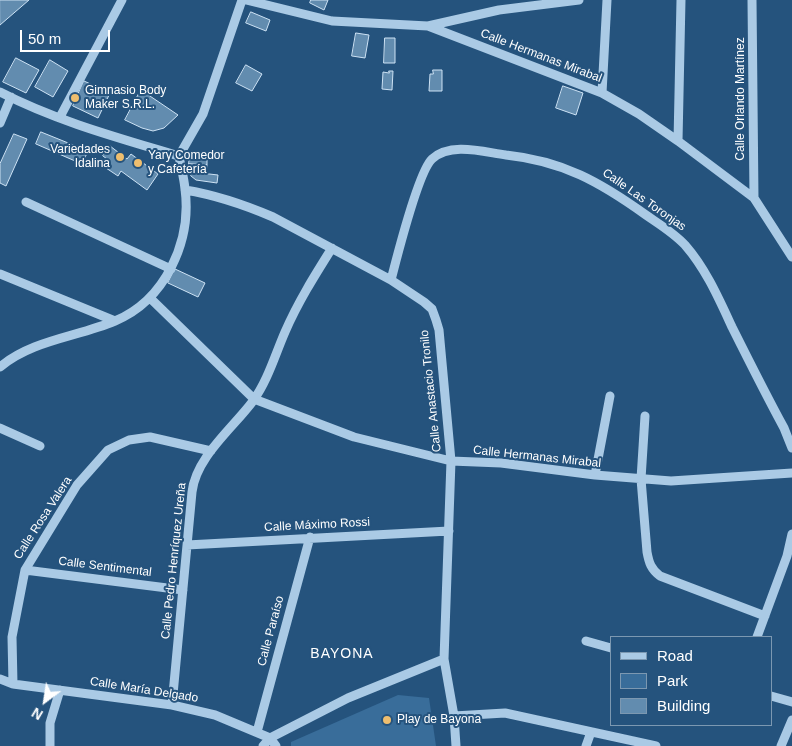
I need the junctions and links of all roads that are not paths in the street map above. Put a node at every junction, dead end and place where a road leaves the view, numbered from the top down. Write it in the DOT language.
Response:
graph roads {
  1 [pos="122,0"];
  2 [pos="244,0"];
  3 [pos="579,0"];
  4 [pos="607,0"];
  5 [pos="681,0"];
  6 [pos="752,0"];
  7 [pos="428,26"];
  8 [pos="0,92"];
  9 [pos="602,93"];
  10 [pos="11,97"];
  11 [pos="60,117"];
  12 [pos="0,124"];
  13 [pos="678,140"];
  14 [pos="178,156"];
  15 [pos="185,190"];
  16 [pos="754,198"];
  17 [pos="26,202"];
  18 [pos="332,248"];
  19 [pos="792,257"];
  20 [pos="171,269"];
  21 [pos="0,274"];
  22 [pos="391,280"];
  23 [pos="150,298"];
  24 [pos="115,321"];
  25 [pos="0,368"];
  26 [pos="610,396"];
  27 [pos="254,399"];
  28 [pos="645,416"];
  29 [pos="0,428"];
  30 [pos="40,446"];
  31 [pos="792,448"];
  32 [pos="211,451"];
  33 [pos="451,461"];
  34 [pos="792,473"];
  35 [pos="595,476"];
  36 [pos="641,479"];
  37 [pos="449,530"];
  38 [pos="792,534"];
  39 [pos="310,537"];
  40 [pos="187,545"];
  41 [pos="25,570"];
  42 [pos="183,590"];
  43 [pos="765,616"];
  44 [pos="756,636"];
  45 [pos="586,641"];
  46 [pos="610,648"];
  47 [pos="444,659"];
  48 [pos="0,679"];
  49 [pos="13,684"];
  50 [pos="60,690"];
  51 [pos="772,696"];
  52 [pos="792,702"];
  53 [pos="172,705"];
  54 [pos="454,716"];
  55 [pos="792,720"];
  56 [pos="257,732"];
  57 [pos="591,732"];
  58 [pos="270,738"];
  59 [pos="50,746"];
  60 [pos="263,746"];
  61 [pos="276,746"];
  62 [pos="456,746"];
  63 [pos="586,746"];
  64 [pos="656,746"];
  65 [pos="781,746"];
  1 -- 11 [label="street"];
  2 -- 7 [label="street"];
  2 -- 14 [label="street"];
  3 -- 7 [label="street"];
  4 -- 9 [label="street"];
  5 -- 13 [label="street"];
  6 -- 16 [label="street, Calle Orlando Martínez"];
  7 -- 9 [label="street, Calle Hermanas Mirabal"];
  8 -- 10 [label="street"];
  9 -- 13 [label="street, Calle Hermanas Mirabal"];
  10 -- 11 [label="street"];
  10 -- 12 [label="street"];
  11 -- 14 [label="street"];
  13 -- 16 [label="street, Calle Hermanas Mirabal"];
  14 -- 15 [label="street"];
  15 -- 18 [label="street, Calle Anastacio Tronilo"];
  15 -- 20 [label="street"];
  16 -- 19 [label="street, Calle Hermanas Mirabal"];
  17 -- 20 [label="street"];
  18 -- 22 [label="street, Calle Anastacio Tronilo"];
  18 -- 27 [label="street, Calle Pedro Henríquez Ureña"];
  20 -- 23 [label="street"];
  21 -- 24 [label="street"];
  22 -- 31 [label="street, Calle Las Toronjas"];
  22 -- 33 [label="street, Calle Anastacio Tronilo"];
  23 -- 24 [label="street"];
  23 -- 27 [label="street, Calle Hermanas Mirabal"];
  24 -- 25 [label="street"];
  26 -- 35 [label="street"];
  27 -- 32 [label="street, Calle Pedro Henríquez Ureña"];
  27 -- 33 [label="street, Calle Hermanas Mirabal"];
  28 -- 36 [label="street"];
  29 -- 30 [label="street"];
  32 -- 40 [label="street, Calle Pedro Henríquez Ureña"];
  32 -- 41 [label="street, Calle Rosa Valera"];
  33 -- 35 [label="street, Calle Hermanas Mirabal"];
  33 -- 37 [label="street, Calle Anastacio Tronilo"];
  34 -- 36 [label="street, Calle Hermanas Mirabal"];
  35 -- 36 [label="street, Calle Hermanas Mirabal"];
  36 -- 43 [label="street"];
  37 -- 39 [label="street, Calle Máximo Rossi"];
  37 -- 47 [label="street, Calle Anastacio Tronilo"];
  38 -- 43 [label="street"];
  39 -- 40 [label="street, Calle Máximo Rossi"];
  39 -- 56 [label="street, Calle Paraíso"];
  40 -- 42 [label="street, Calle Pedro Henríquez Ureña"];
  41 -- 42 [label="street, Calle Sentimental"];
  41 -- 49 [label="street, Calle Rosa Valera"];
  42 -- 53 [label="street, Calle Pedro Henríquez Ureña"];
  43 -- 44 [label="street"];
  45 -- 46 [label="street"];
  47 -- 54 [label="street, Calle Anastacio Tronilo"];
  47 -- 58 [label="street"];
  48 -- 49 [label="street, Calle María Delgado"];
  49 -- 50 [label="street, Calle María Delgado"];
  50 -- 53 [label="street, Calle María Delgado"];
  50 -- 59 [label="street"];
  51 -- 52 [label="street"];
  53 -- 56 [label="street, Calle María Delgado"];
  54 -- 57 [label="street"];
  54 -- 62 [label="street, Calle Anastacio Tronilo"];
  55 -- 65 [label="street"];
  56 -- 58 [label="street, Calle María Delgado"];
  57 -- 63 [label="street"];
  57 -- 64 [label="street"];
  58 -- 60 [label="street"];
  58 -- 61 [label="street, Calle María Delgado"];
}
